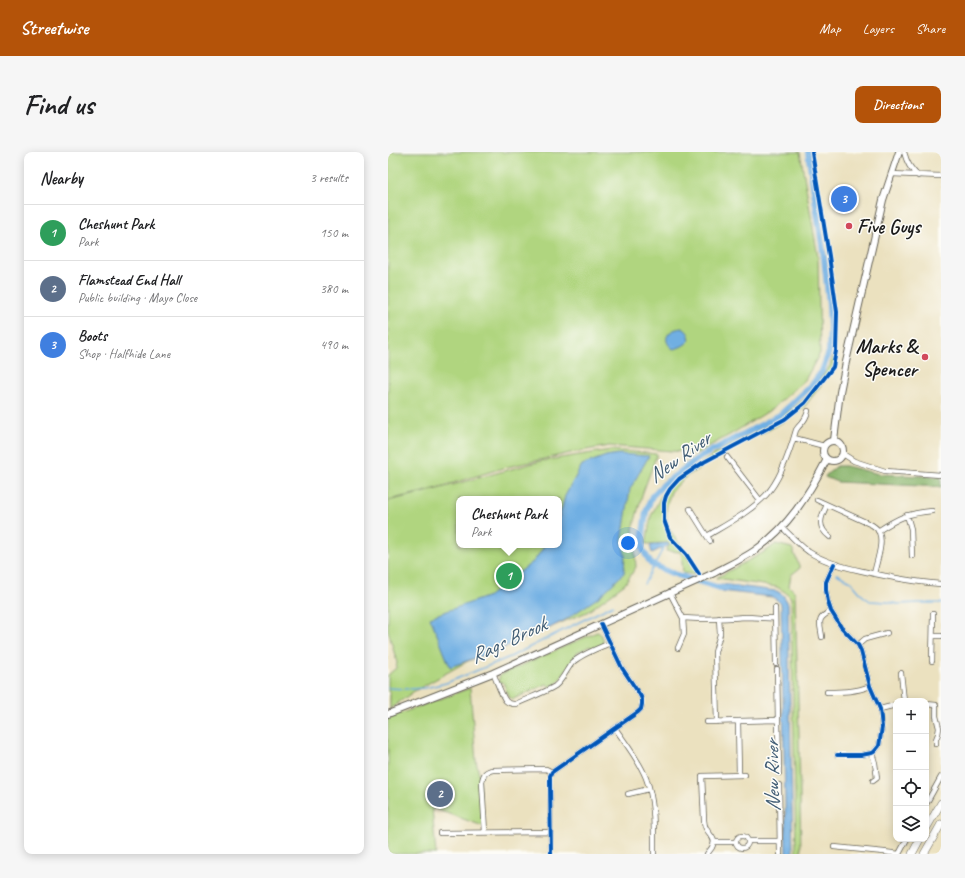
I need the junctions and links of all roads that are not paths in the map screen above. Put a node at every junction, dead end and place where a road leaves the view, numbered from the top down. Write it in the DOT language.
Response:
graph roads {
  1 [pos="899,152"];
  2 [pos="904,152"];
  3 [pos="891,174"];
  4 [pos="918,176"];
  5 [pos="941,176"];
  6 [pos="808,411"];
  7 [pos="794,438"];
  8 [pos="834,440"];
  9 [pos="824,446"];
  10 [pos="843,454"];
  11 [pos="726,458"];
  12 [pos="827,459"];
  13 [pos="941,475"];
  14 [pos="760,500"];
  15 [pos="817,500"];
  16 [pos="827,505"];
  17 [pos="690,509"];
  18 [pos="932,511"];
  19 [pos="906,516"];
  20 [pos="782,527"];
  21 [pos="878,531"];
  22 [pos="707,536"];
  23 [pos="830,537"];
  24 [pos="710,541"];
  25 [pos="912,556"];
  26 [pos="834,564"];
  27 [pos="874,574"];
  28 [pos="941,584"];
  29 [pos="670,593"];
  30 [pos="775,608"];
  31 [pos="831,611"];
  32 [pos="933,614"];
  33 [pos="683,618"];
  34 [pos="719,618"];
  35 [pos="775,618"];
  36 [pos="601,624"];
  37 [pos="887,633"];
  38 [pos="933,636"];
  39 [pos="941,636"];
  40 [pos="822,637"];
  41 [pos="610,643"];
  42 [pos="858,645"];
  43 [pos="678,648"];
  44 [pos="932,661"];
  45 [pos="493,673"];
  46 [pos="901,673"];
  47 [pos="870,686"];
  48 [pos="827,692"];
  49 [pos="904,698"];
  50 [pos="938,705"];
  51 [pos="893,706"];
  52 [pos="880,709"];
  53 [pos="388,714"];
  54 [pos="777,720"];
  55 [pos="738,721"];
  56 [pos="706,722"];
  57 [pos="717,722"];
  58 [pos="615,728"];
  59 [pos="936,744"];
  60 [pos="872,753"];
  61 [pos="837,755"];
  62 [pos="552,772"];
  63 [pos="779,773"];
  64 [pos="739,775"];
  65 [pos="745,775"];
  66 [pos="941,777"];
  67 [pos="873,781"];
  68 [pos="779,785"];
  69 [pos="649,789"];
  70 [pos="628,794"];
  71 [pos="929,799"];
  72 [pos="941,803"];
  73 [pos="929,824"];
  74 [pos="941,824"];
  75 [pos="485,832"];
  76 [pos="551,832"];
  77 [pos="440,833"];
  78 [pos="749,841"];
  79 [pos="780,841"];
  80 [pos="714,842"];
  81 [pos="736,842"];
  82 [pos="905,842"];
  83 [pos="918,842"];
  84 [pos="834,847"];
  85 [pos="551,854"];
  86 [pos="654,854"];
  87 [pos="707,854"];
  88 [pos="780,854"];
  89 [pos="899,854"];
  90 [pos="912,854"];
  91 [pos="924,854"];
  1 -- 3 [label="main road"];
  2 -- 4 [label="street"];
  3 -- 4 [label="street"];
  3 -- 8 [label="main road"];
  4 -- 5 [label="street"];
  6 -- 7 [label="street"];
  7 -- 9 [label="street"];
  7 -- 14 [label="street"];
  8 -- 9 [label="main road"];
  8 -- 10 [label="main road"];
  9 -- 12 [label="main road"];
  10 -- 12 [label="main road"];
  10 -- 13 [label="street"];
  11 -- 14 [label="street"];
  12 -- 20 [label="main road"];
  14 -- 22 [label="street"];
  15 -- 16 [label="street"];
  16 -- 21 [label="street"];
  16 -- 23 [label="street"];
  17 -- 22 [label="street"];
  18 -- 19 [label="street"];
  19 -- 21 [label="street"];
  19 -- 25 [label="street"];
  20 -- 26 [label="street"];
  20 -- 29 [label="main road"];
  21 -- 27 [label="street"];
  22 -- 24 [label="street"];
  26 -- 27 [label="street"];
  26 -- 31 [label="street"];
  27 -- 28 [label="street"];
  29 -- 33 [label="street"];
  29 -- 36 [label="main road"];
  30 -- 35 [label="street"];
  31 -- 40 [label="street"];
  31 -- 42 [label="street"];
  32 -- 38 [label="street"];
  33 -- 34 [label="street"];
  33 -- 43 [label="street"];
  34 -- 35 [label="street"];
  34 -- 57 [label="street"];
  35 -- 54 [label="street"];
  36 -- 41 [label="street"];
  36 -- 45 [label="main road"];
  37 -- 42 [label="street"];
  38 -- 39 [label="street"];
  38 -- 44 [label="street"];
  41 -- 45 [label="street"];
  41 -- 58 [label="street"];
  42 -- 47 [label="street"];
  45 -- 53 [label="main road"];
  46 -- 49 [label="street"];
  47 -- 48 [label="street"];
  47 -- 52 [label="street"];
  50 -- 59 [label="street"];
  51 -- 52 [label="street"];
  52 -- 60 [label="street"];
  54 -- 55 [label="street"];
  54 -- 63 [label="street"];
  55 -- 57 [label="street"];
  55 -- 64 [label="street"];
  56 -- 57 [label="street"];
  58 -- 62 [label="street"];
  58 -- 69 [label="street"];
  60 -- 61 [label="street"];
  60 -- 67 [label="street"];
  62 -- 75 [label="street"];
  62 -- 76 [label="street"];
  64 -- 65 [label="street"];
  64 -- 80 [label="street"];
  66 -- 71 [label="street"];
  68 -- 79 [label="street"];
  69 -- 70 [label="street"];
  69 -- 86 [label="street"];
  72 -- 73 [label="highway"];
  74 -- 91 [label="highway"];
  75 -- 76 [label="street"];
  75 -- 77 [label="street"];
  76 -- 85 [label="street"];
  78 -- 79 [label="street"];
  78 -- 81 [label="street"];
  78 -- 81 [label="street"];
  79 -- 88 [label="street"];
  80 -- 81 [label="street"];
  80 -- 87 [label="street"];
  82 -- 89 [label="street"];
  83 -- 90 [label="highway"];
  84 -- 89 [label="street"];
}
